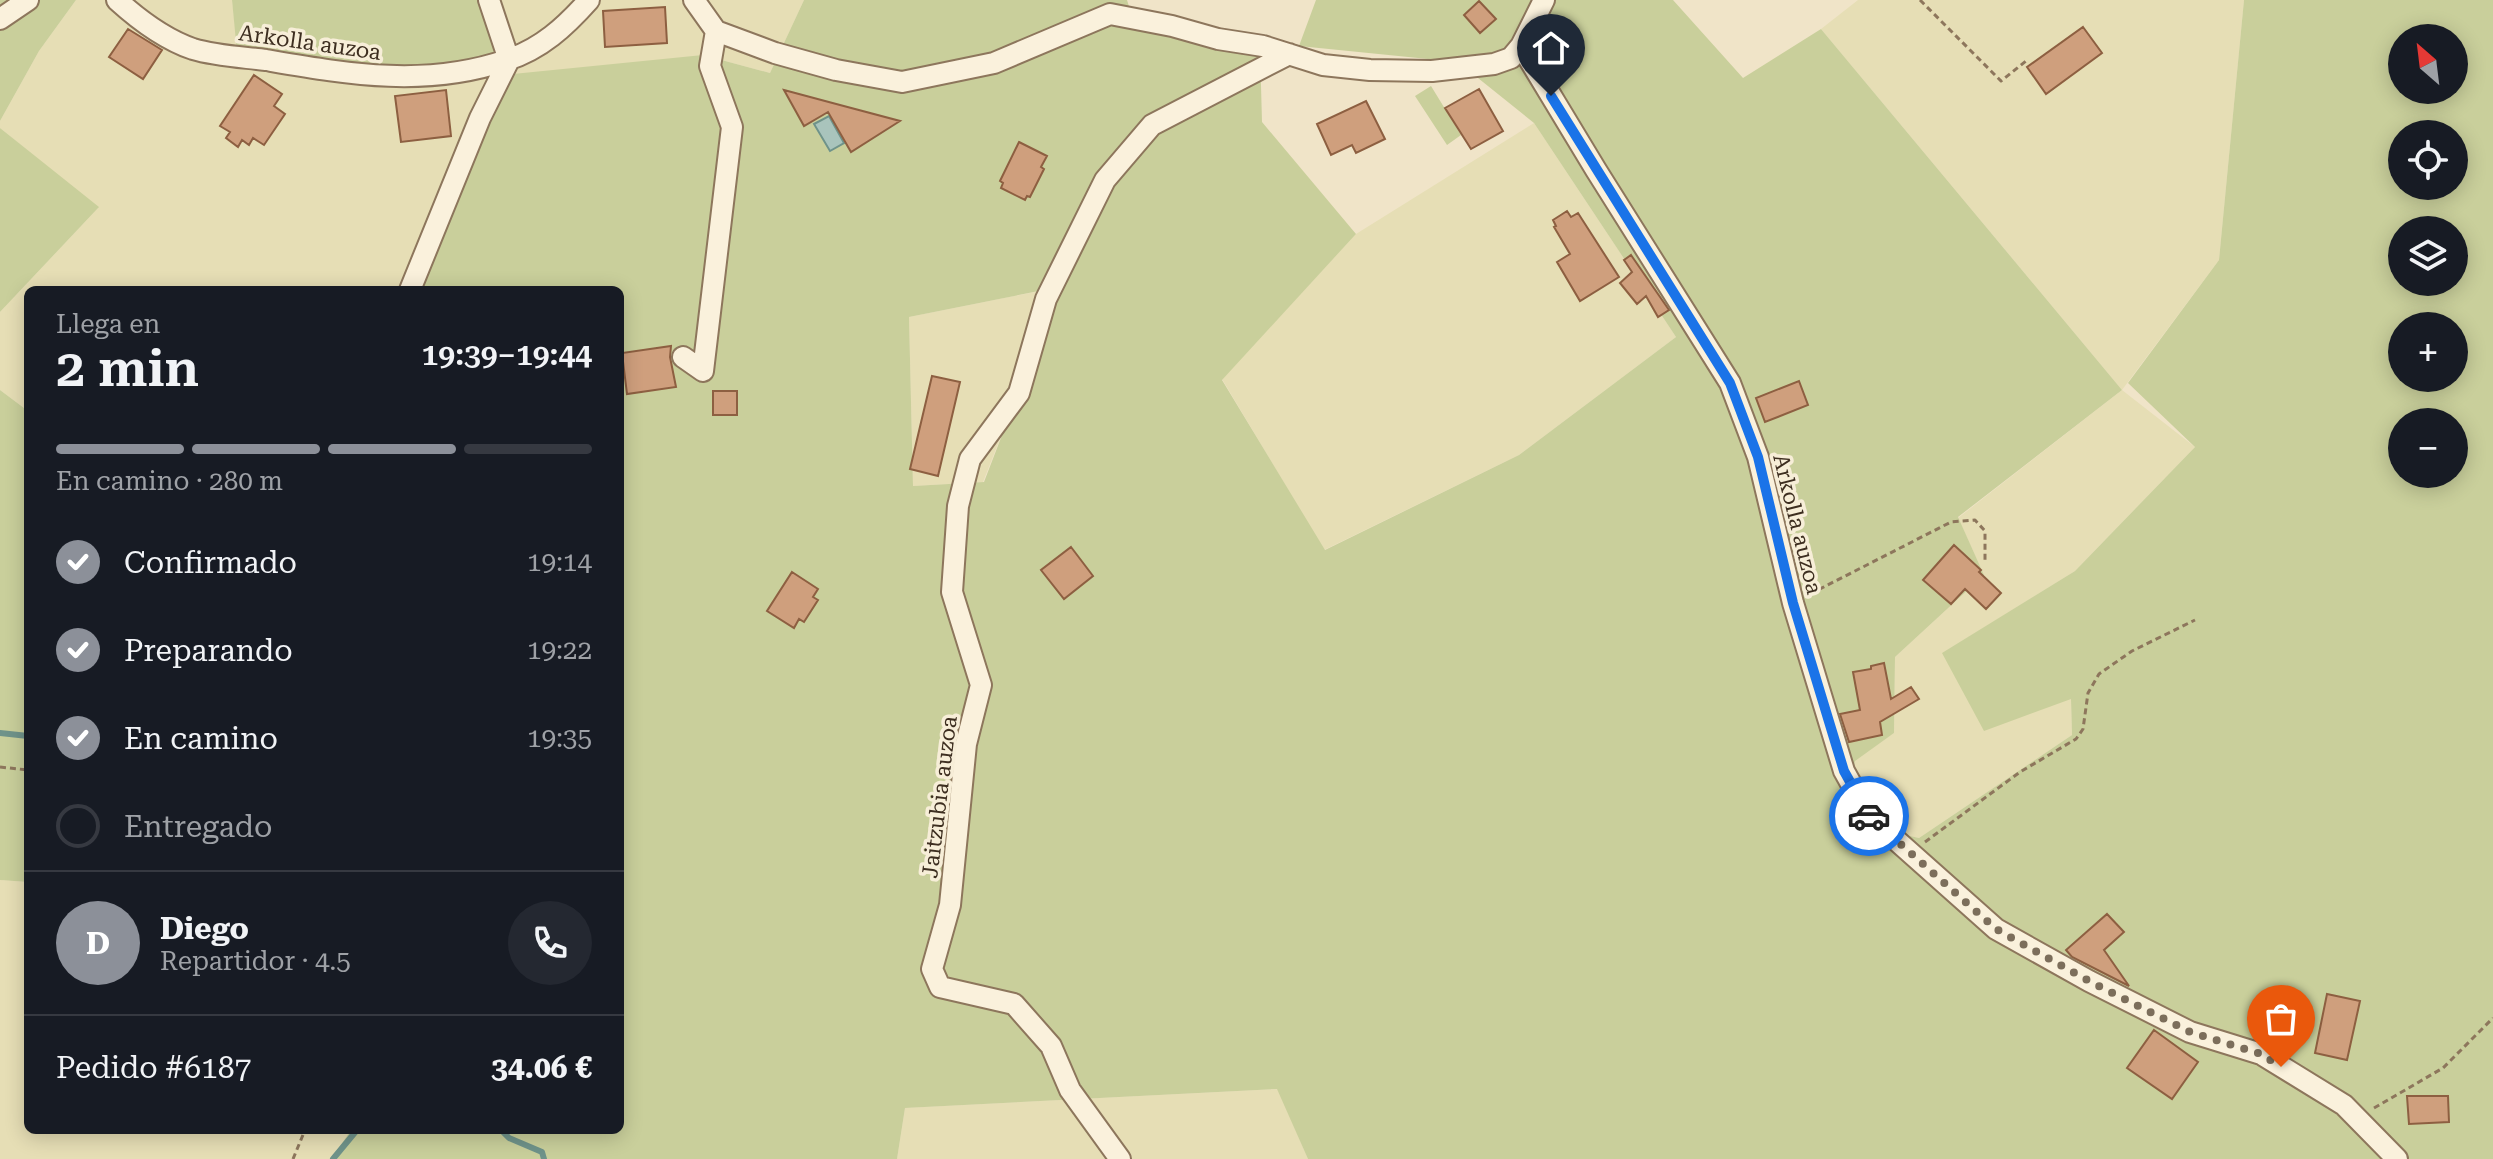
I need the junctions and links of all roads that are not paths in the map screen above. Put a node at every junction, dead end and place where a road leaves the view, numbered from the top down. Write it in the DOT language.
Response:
graph roads {
  1 [pos="28,0"];
  2 [pos="117,0"];
  3 [pos="489,0"];
  4 [pos="589,0"];
  5 [pos="694,0"];
  6 [pos="1544,0"];
  7 [pos="0,19"];
  8 [pos="716,31"];
  9 [pos="1521,46"];
  10 [pos="1289,54"];
  11 [pos="509,60"];
  12 [pos="412,286"];
  13 [pos="683,357"];
  14 [pos="1120,1159"];
  15 [pos="2397,1159"];
  1 -- 7 [label="street"];
  2 -- 11 [label="street, Arkolla auzoa"];
  3 -- 11 [label="street"];
  4 -- 11 [label="street, Arkolla auzoa"];
  5 -- 8 [label="street"];
  6 -- 9 [label="street"];
  8 -- 10 [label="street"];
  8 -- 13 [label="street"];
  9 -- 10 [label="street"];
  9 -- 15 [label="street, Arkolla auzoa"];
  10 -- 14 [label="street, Jaitzubia auzoa"];
  11 -- 12 [label="street"];
}
